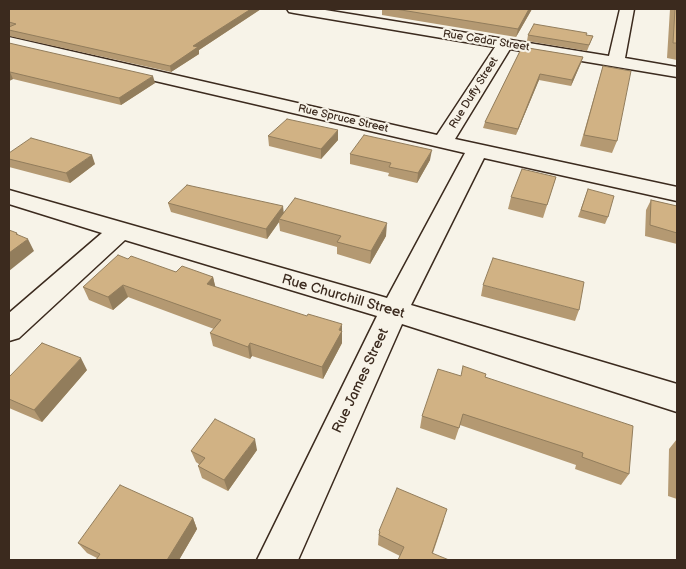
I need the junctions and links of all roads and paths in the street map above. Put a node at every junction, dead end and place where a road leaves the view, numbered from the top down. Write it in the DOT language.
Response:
graph roads {
  1 [pos="294,9"];
  2 [pos="627,9"];
  3 [pos="9,42"];
  4 [pos="505,44"];
  5 [pos="616,62"];
  6 [pos="677,72"];
  7 [pos="444,142"];
  8 [pos="478,150"];
  9 [pos="677,194"];
  10 [pos="9,197"];
  11 [pos="119,231"];
  12 [pos="394,311"];
  13 [pos="9,330"];
  14 [pos="677,398"];
  15 [pos="277,560"];
  1 -- 4 [label="street, Rue Cedar Street"];
  2 -- 5 [label="street"];
  3 -- 7 [label="street, Rue Spruce Street"];
  4 -- 5 [label="street, Rue Cedar Street"];
  4 -- 7 [label="street, Rue Duffy Street"];
  5 -- 6 [label="street, Rue Cedar Street"];
  7 -- 8 [label="street, Rue Spruce Street"];
  8 -- 9 [label="street, Rue Spruce Street"];
  8 -- 12 [label="street, Rue James Street"];
  10 -- 11 [label="street, Rue Churchill Street"];
  11 -- 12 [label="street, Rue Churchill Street"];
  11 -- 13 [label="street"];
  12 -- 14 [label="street, Rue Churchill Street"];
  12 -- 15 [label="street, Rue James Street"];
}
